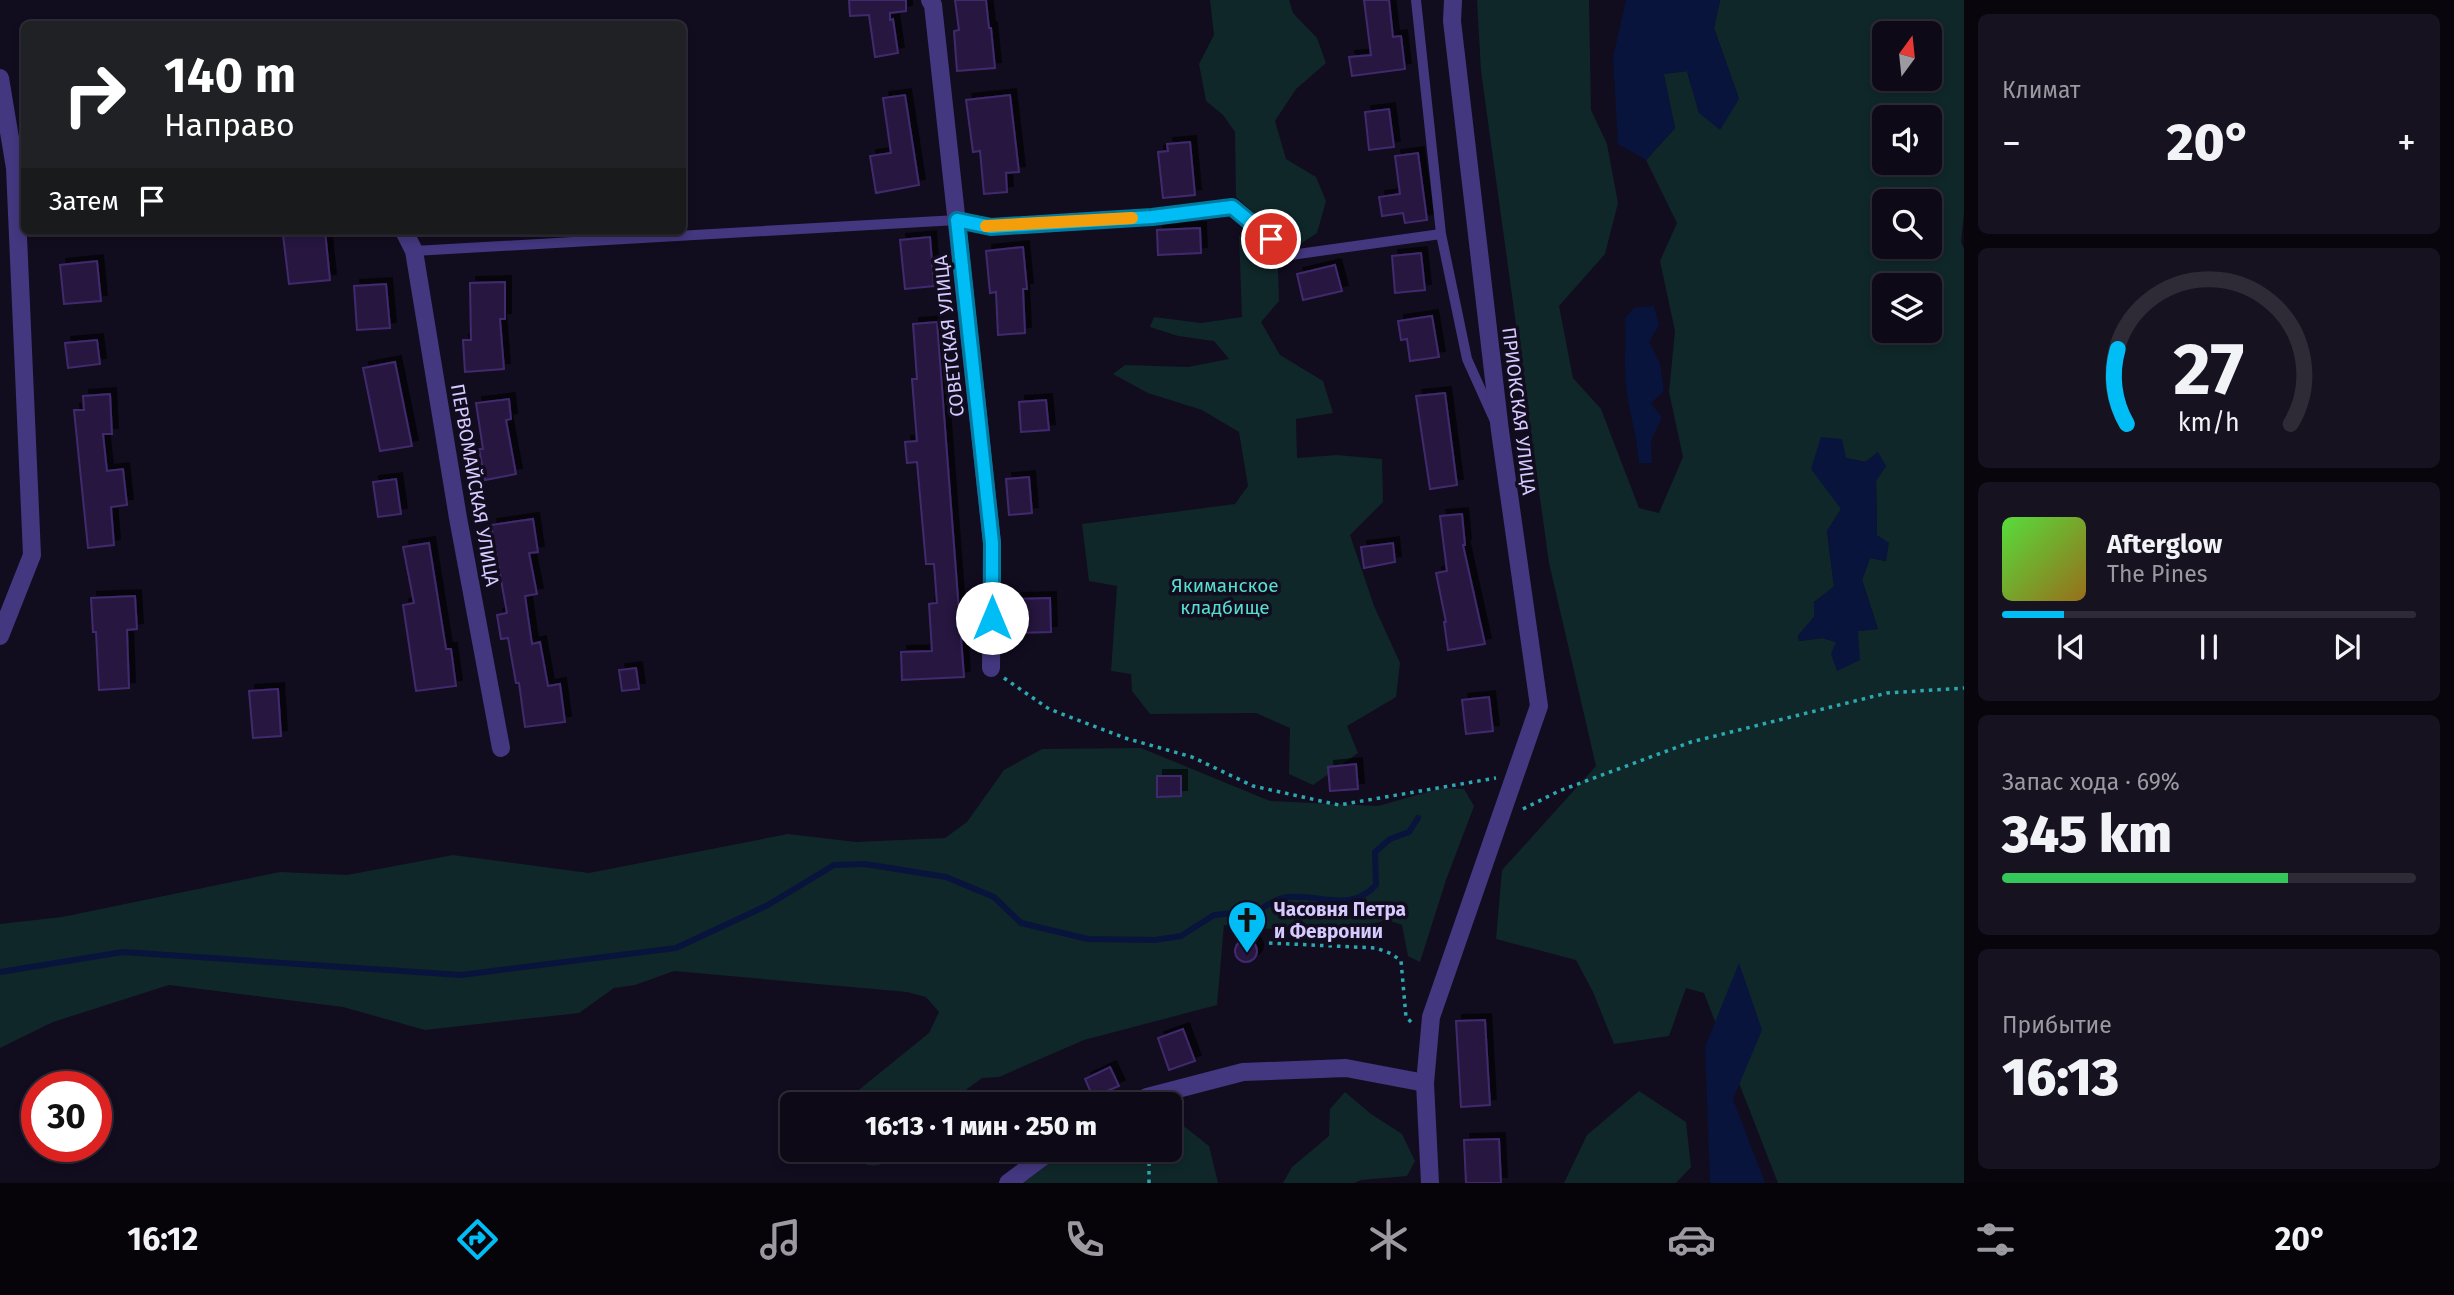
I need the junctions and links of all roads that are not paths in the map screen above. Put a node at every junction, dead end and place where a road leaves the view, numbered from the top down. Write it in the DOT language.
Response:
graph roads {
  1 [pos="930,0"];
  2 [pos="1416,0"];
  3 [pos="1453,0"];
  4 [pos="0,78"];
  5 [pos="20,168"];
  6 [pos="21,200"];
  7 [pos="957,220"];
  8 [pos="1441,234"];
  9 [pos="22,235"];
  10 [pos="406,235"];
  11 [pos="414,251"];
  12 [pos="1500,432"];
  13 [pos="0,636"];
  14 [pos="991,668"];
  15 [pos="500,748"];
  16 [pos="1425,1083"];
  17 [pos="1166,1092"];
  18 [pos="1036,1162"];
  19 [pos="1009,1183"];
  20 [pos="1430,1183"];
  1 -- 7 [label="street, СОВЕТСКАЯ УЛИЦА"];
  2 -- 8 [label="lane"];
  3 -- 12 [label="street, ПРИОКСКАЯ УЛИЦА"];
  4 -- 5 [label="street"];
  5 -- 6 [label="street"];
  7 -- 8 [label="lane"];
  7 -- 11 [label="lane"];
  7 -- 14 [label="street, СОВЕТСКАЯ УЛИЦА"];
  8 -- 12 [label="lane"];
  9 -- 13 [label="street"];
  10 -- 11 [label="street, ПЕРВОМАЙСКАЯ УЛИЦА"];
  11 -- 15 [label="street, ПЕРВОМАЙСКАЯ УЛИЦА"];
  12 -- 16 [label="street, ПРИОКСКАЯ УЛИЦА"];
  16 -- 17 [label="street"];
  16 -- 20 [label="street, ПРИОКСКАЯ УЛИЦА"];
  18 -- 19 [label="street"];
}
